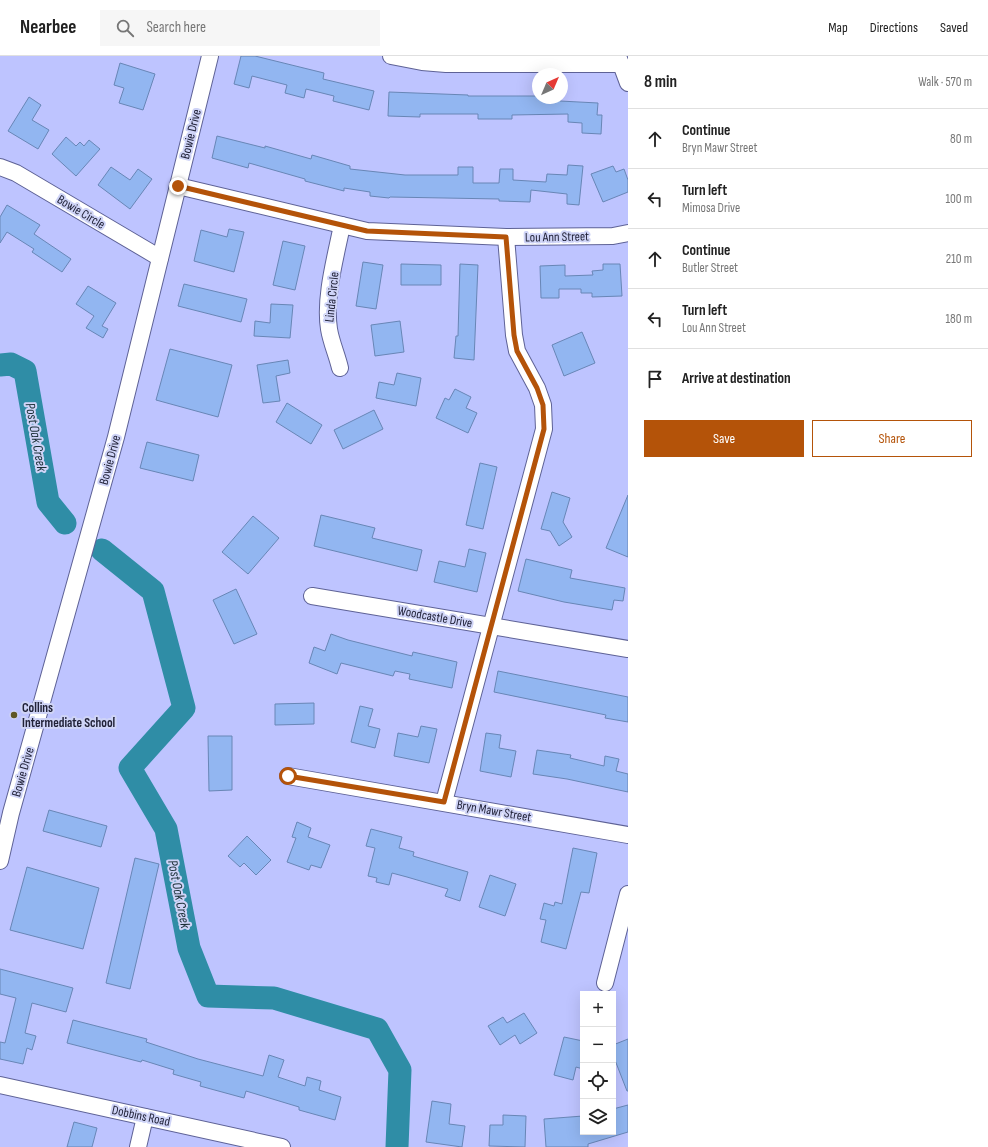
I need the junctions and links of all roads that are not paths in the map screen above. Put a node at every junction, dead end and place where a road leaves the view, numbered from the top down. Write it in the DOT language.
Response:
graph roads {
  1 [pos="210,56"];
  2 [pos="391,56"];
  3 [pos="619,60"];
  4 [pos="628,83"];
  5 [pos="0,167"];
  6 [pos="178,186"];
  7 [pos="342,225"];
  8 [pos="628,233"];
  9 [pos="506,237"];
  10 [pos="160,258"];
  11 [pos="340,368"];
  12 [pos="312,596"];
  13 [pos="491,627"];
  14 [pos="628,649"];
  15 [pos="288,776"];
  16 [pos="444,802"];
  17 [pos="628,835"];
  18 [pos="0,861"];
  19 [pos="628,894"];
  20 [pos="605,984"];
  21 [pos="0,1085"];
  22 [pos="145,1117"];
  23 [pos="138,1147"];
  24 [pos="282,1147"];
  1 -- 6 [label="street, Bowie Drive"];
  2 -- 3 [label="street"];
  3 -- 4 [label="street"];
  5 -- 10 [label="street, Bowie Circle"];
  6 -- 7 [label="street, Lou Ann Street"];
  6 -- 10 [label="street, Bowie Drive"];
  7 -- 9 [label="street, Lou Ann Street"];
  7 -- 11 [label="street, Linda Circle"];
  8 -- 9 [label="street, Lou Ann Street"];
  9 -- 13 [label="street"];
  10 -- 18 [label="street, Bowie Drive"];
  12 -- 13 [label="street, Woodcastle Drive"];
  13 -- 14 [label="street, Woodcastle Drive"];
  13 -- 16 [label="street"];
  15 -- 16 [label="street, Bryn Mawr Street"];
  16 -- 17 [label="street, Bryn Mawr Street"];
  19 -- 20 [label="street"];
  21 -- 22 [label="street, Dobbins Road"];
  22 -- 23 [label="street"];
  22 -- 24 [label="street, Dobbins Road"];
}
